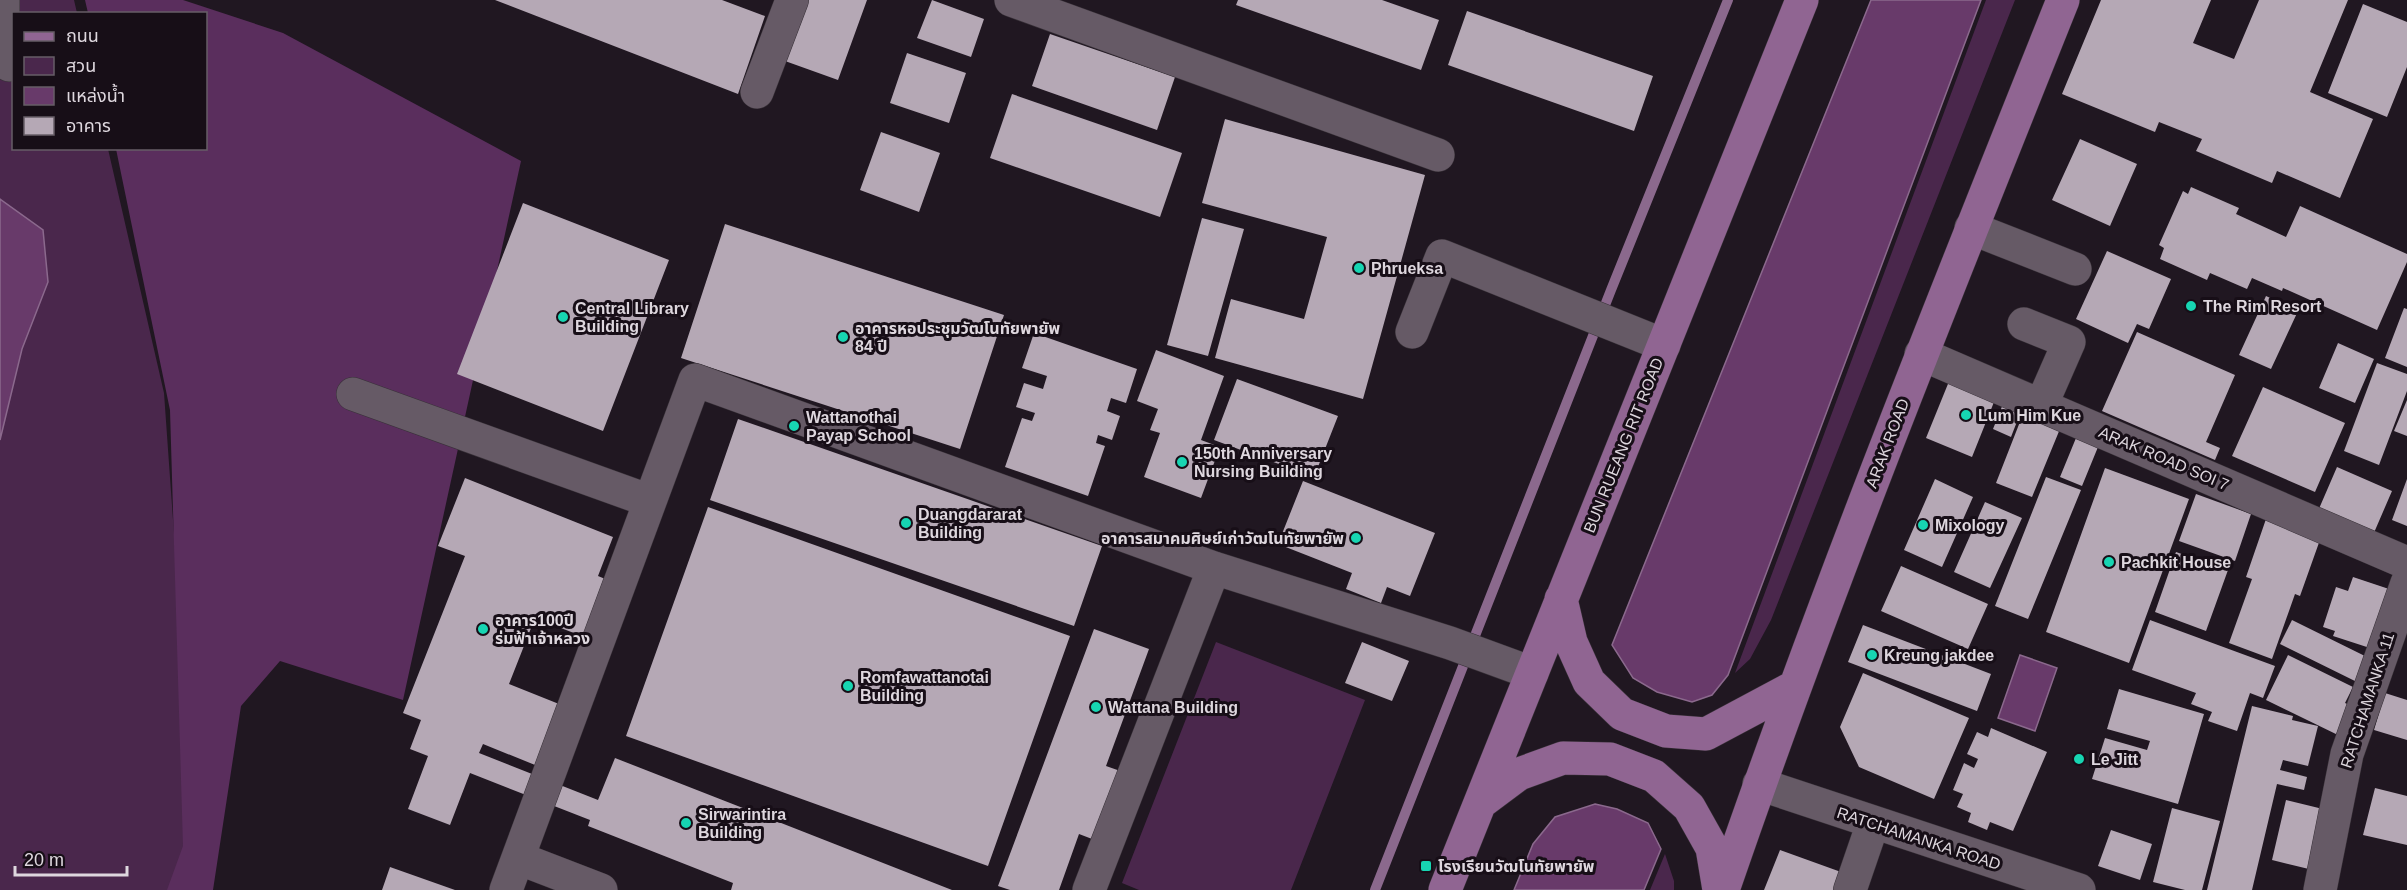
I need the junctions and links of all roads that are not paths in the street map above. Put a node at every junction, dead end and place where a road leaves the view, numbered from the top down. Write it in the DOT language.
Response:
graph roads {
  1 [pos="3,0"];
  2 [pos="792,0"];
  3 [pos="1011,0"];
  4 [pos="1802,0"];
  5 [pos="2063,0"];
  6 [pos="9,65"];
  7 [pos="757,92"];
  8 [pos="1438,155"];
  9 [pos="1971,228"];
  10 [pos="2075,269"];
  11 [pos="2024,324"];
  12 [pos="1412,332"];
  13 [pos="1650,339"];
  14 [pos="1921,354"];
  15 [pos="353,394"];
  16 [pos="2041,406"];
  17 [pos="650,501"];
  18 [pos="2407,563"];
  19 [pos="1214,568"];
  20 [pos="2407,583"];
  21 [pos="1561,599"];
  22 [pos="1532,673"];
  23 [pos="1794,687"];
  24 [pos="1759,784"];
  25 [pos="1480,803"];
  26 [pos="1873,823"];
  27 [pos="518,858"];
  28 [pos="506,890"];
  29 [pos="601,890"];
  30 [pos="1089,890"];
  31 [pos="1445,890"];
  32 [pos="1721,890"];
  33 [pos="1850,890"];
  34 [pos="2079,890"];
  35 [pos="2320,890"];
  1 -- 6 [label="street"];
  2 -- 7 [label="street"];
  3 -- 8 [label="street"];
  4 -- 13 [label="main road, BUN RUEANG RIT ROAD"];
  5 -- 9 [label="main road, ARAK ROAD"];
  9 -- 10 [label="street"];
  9 -- 14 [label="main road, ARAK ROAD"];
  11 -- 16 [label="street"];
  12 -- 13 [label="street"];
  13 -- 21 [label="main road, BUN RUEANG RIT ROAD"];
  14 -- 16 [label="street, ARAK ROAD SOI 7"];
  14 -- 23 [label="main road, ARAK ROAD"];
  15 -- 17 [label="street"];
  16 -- 18 [label="street, ARAK ROAD SOI 7"];
  17 -- 19 [label="street"];
  17 -- 27 [label="street"];
  19 -- 22 [label="street"];
  19 -- 30 [label="street"];
  20 -- 35 [label="street, RATCHAMANKA 11"];
  21 -- 22 [label="main road, BUN RUEANG RIT ROAD"];
  21 -- 23 [label="main road"];
  22 -- 25 [label="main road, BUN RUEANG RIT ROAD"];
  23 -- 24 [label="main road, ARAK ROAD"];
  24 -- 26 [label="street, RATCHAMANKA ROAD"];
  24 -- 32 [label="main road, ARAK ROAD"];
  25 -- 31 [label="main road, BUN RUEANG RIT ROAD"];
  25 -- 32 [label="main road"];
  26 -- 33 [label="street"];
  26 -- 34 [label="street, RATCHAMANKA ROAD"];
  27 -- 28 [label="street"];
  27 -- 29 [label="street"];
}
